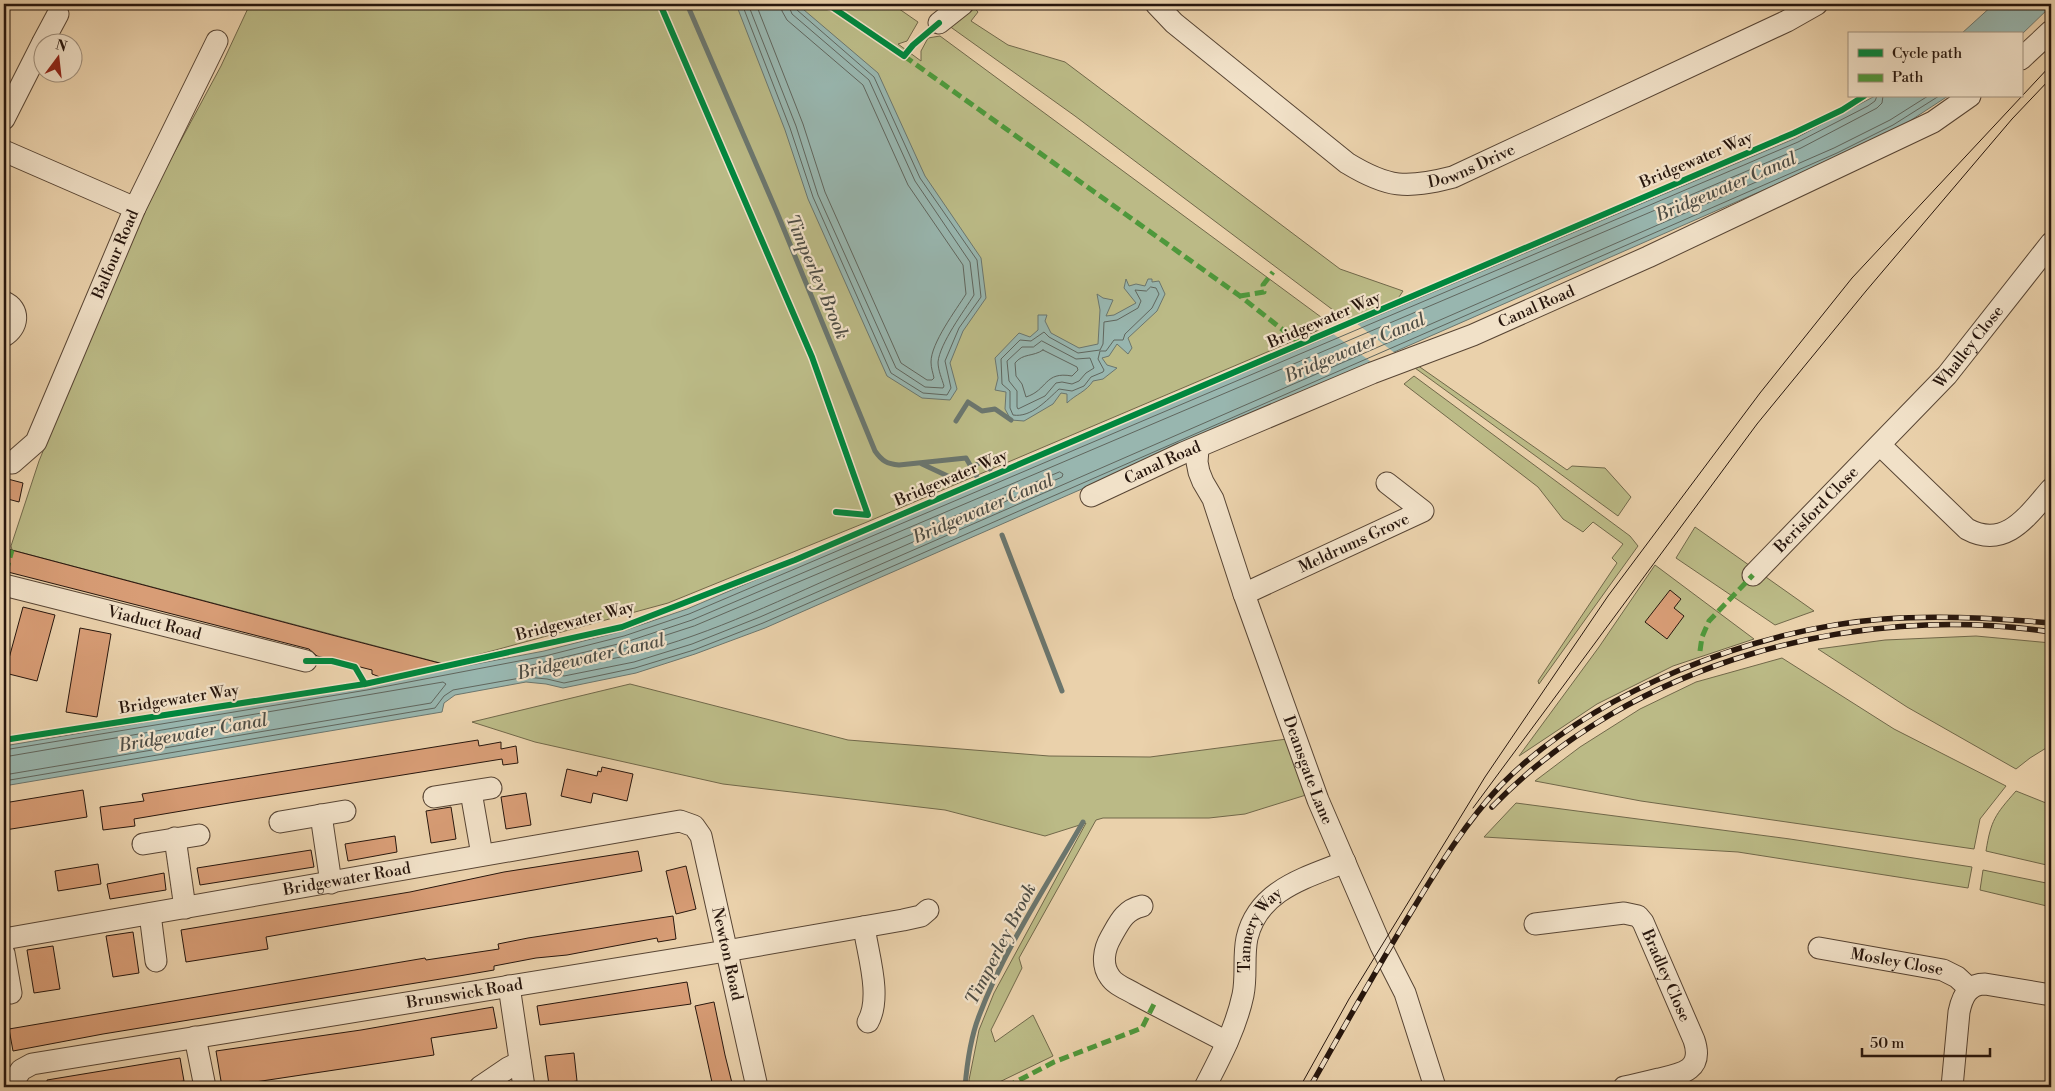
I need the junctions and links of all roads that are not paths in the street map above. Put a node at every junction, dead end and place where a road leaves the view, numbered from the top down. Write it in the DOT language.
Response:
graph roads {
  1 [pos="963,4"];
  2 [pos="1156,4"];
  3 [pos="1816,4"];
  4 [pos="58,14"];
  5 [pos="939,23"];
  6 [pos="2051,31"];
  7 [pos="49,32"];
  8 [pos="217,41"];
  9 [pos="2022,58"];
  10 [pos="32,64"];
  11 [pos="1967,98"];
  12 [pos="4,119"];
  13 [pos="4,151"];
  14 [pos="135,208"];
  15 [pos="2051,243"];
  16 [pos="4,302"];
  17 [pos="4,336"];
  18 [pos="1880,445"];
  19 [pos="1198,449"];
  20 [pos="8,462"];
  21 [pos="1387,482"];
  22 [pos="2051,489"];
  23 [pos="1091,496"];
  24 [pos="1753,575"];
  25 [pos="4,585"];
  26 [pos="1244,594"];
  27 [pos="306,660"];
  28 [pos="434,797"];
  29 [pos="345,811"];
  30 [pos="321,816"];
  31 [pos="280,822"];
  32 [pos="690,823"];
  33 [pos="199,835"];
  34 [pos="175,838"];
  35 [pos="143,844"];
  36 [pos="482,855"];
  37 [pos="1345,862"];
  38 [pos="331,882"];
  39 [pos="1142,906"];
  40 [pos="185,908"];
  41 [pos="928,910"];
  42 [pos="150,914"];
  43 [pos="1535,924"];
  44 [pos="864,927"];
  45 [pos="4,939"];
  46 [pos="1819,948"];
  47 [pos="726,951"];
  48 [pos="4,954"];
  49 [pos="156,960"];
  50 [pos="509,986"];
  51 [pos="1970,989"];
  52 [pos="10,993"];
  53 [pos="2051,995"];
  54 [pos="868,1022"];
  55 [pos="195,1037"];
  56 [pos="1227,1042"];
  57 [pos="520,1062"];
  58 [pos="10,1087"];
  59 [pos="204,1087"];
  60 [pos="480,1087"];
  61 [pos="524,1087"];
  62 [pos="757,1087"];
  63 [pos="1205,1087"];
  64 [pos="1435,1087"];
  65 [pos="1624,1087"];
  66 [pos="1952,1087"];
  1 -- 5 [label="street"];
  2 -- 3 [label="street, Downs Drive"];
  4 -- 7 [label="street"];
  6 -- 9 [label="street"];
  8 -- 14 [label="street, Balfour Road"];
  10 -- 12 [label="street"];
  11 -- 19 [label="street, Canal Road"];
  13 -- 14 [label="street"];
  14 -- 20 [label="street, Balfour Road"];
  15 -- 18 [label="street, Whalley Close"];
  16 -- 17 [label="street"];
  18 -- 22 [label="street"];
  18 -- 24 [label="street, Berisford Close"];
  19 -- 23 [label="street, Canal Road"];
  19 -- 26 [label="street, Deansgate Lane"];
  21 -- 26 [label="street, Meldrums Grove"];
  25 -- 27 [label="street, Viaduct Road"];
  26 -- 37 [label="street, Deansgate Lane"];
  28 -- 36 [label="street"];
  29 -- 30 [label="street"];
  30 -- 31 [label="street"];
  30 -- 38 [label="street"];
  32 -- 36 [label="street, Bridgewater Road"];
  32 -- 47 [label="street, Newton Road"];
  33 -- 34 [label="street"];
  34 -- 35 [label="street"];
  34 -- 40 [label="street"];
  36 -- 38 [label="street, Bridgewater Road"];
  37 -- 56 [label="street, Tannery Way"];
  37 -- 64 [label="street, Deansgate Lane"];
  38 -- 40 [label="street, Bridgewater Road"];
  39 -- 56 [label="street"];
  40 -- 42 [label="street, Bridgewater Road"];
  41 -- 44 [label="street, Brunswick Road"];
  42 -- 45 [label="street, Bridgewater Road"];
  42 -- 49 [label="street"];
  43 -- 65 [label="street, Bradley Close"];
  44 -- 47 [label="street, Brunswick Road"];
  44 -- 54 [label="street"];
  46 -- 51 [label="street, Mosley Close"];
  47 -- 50 [label="street, Brunswick Road"];
  47 -- 62 [label="street, Newton Road"];
  48 -- 52 [label="street"];
  50 -- 55 [label="street, Brunswick Road"];
  50 -- 57 [label="street"];
  51 -- 53 [label="street"];
  51 -- 66 [label="street"];
  55 -- 58 [label="street, Brunswick Road"];
  55 -- 59 [label="street"];
  56 -- 63 [label="street, Tannery Way"];
  57 -- 60 [label="street"];
  57 -- 61 [label="street"];
}
